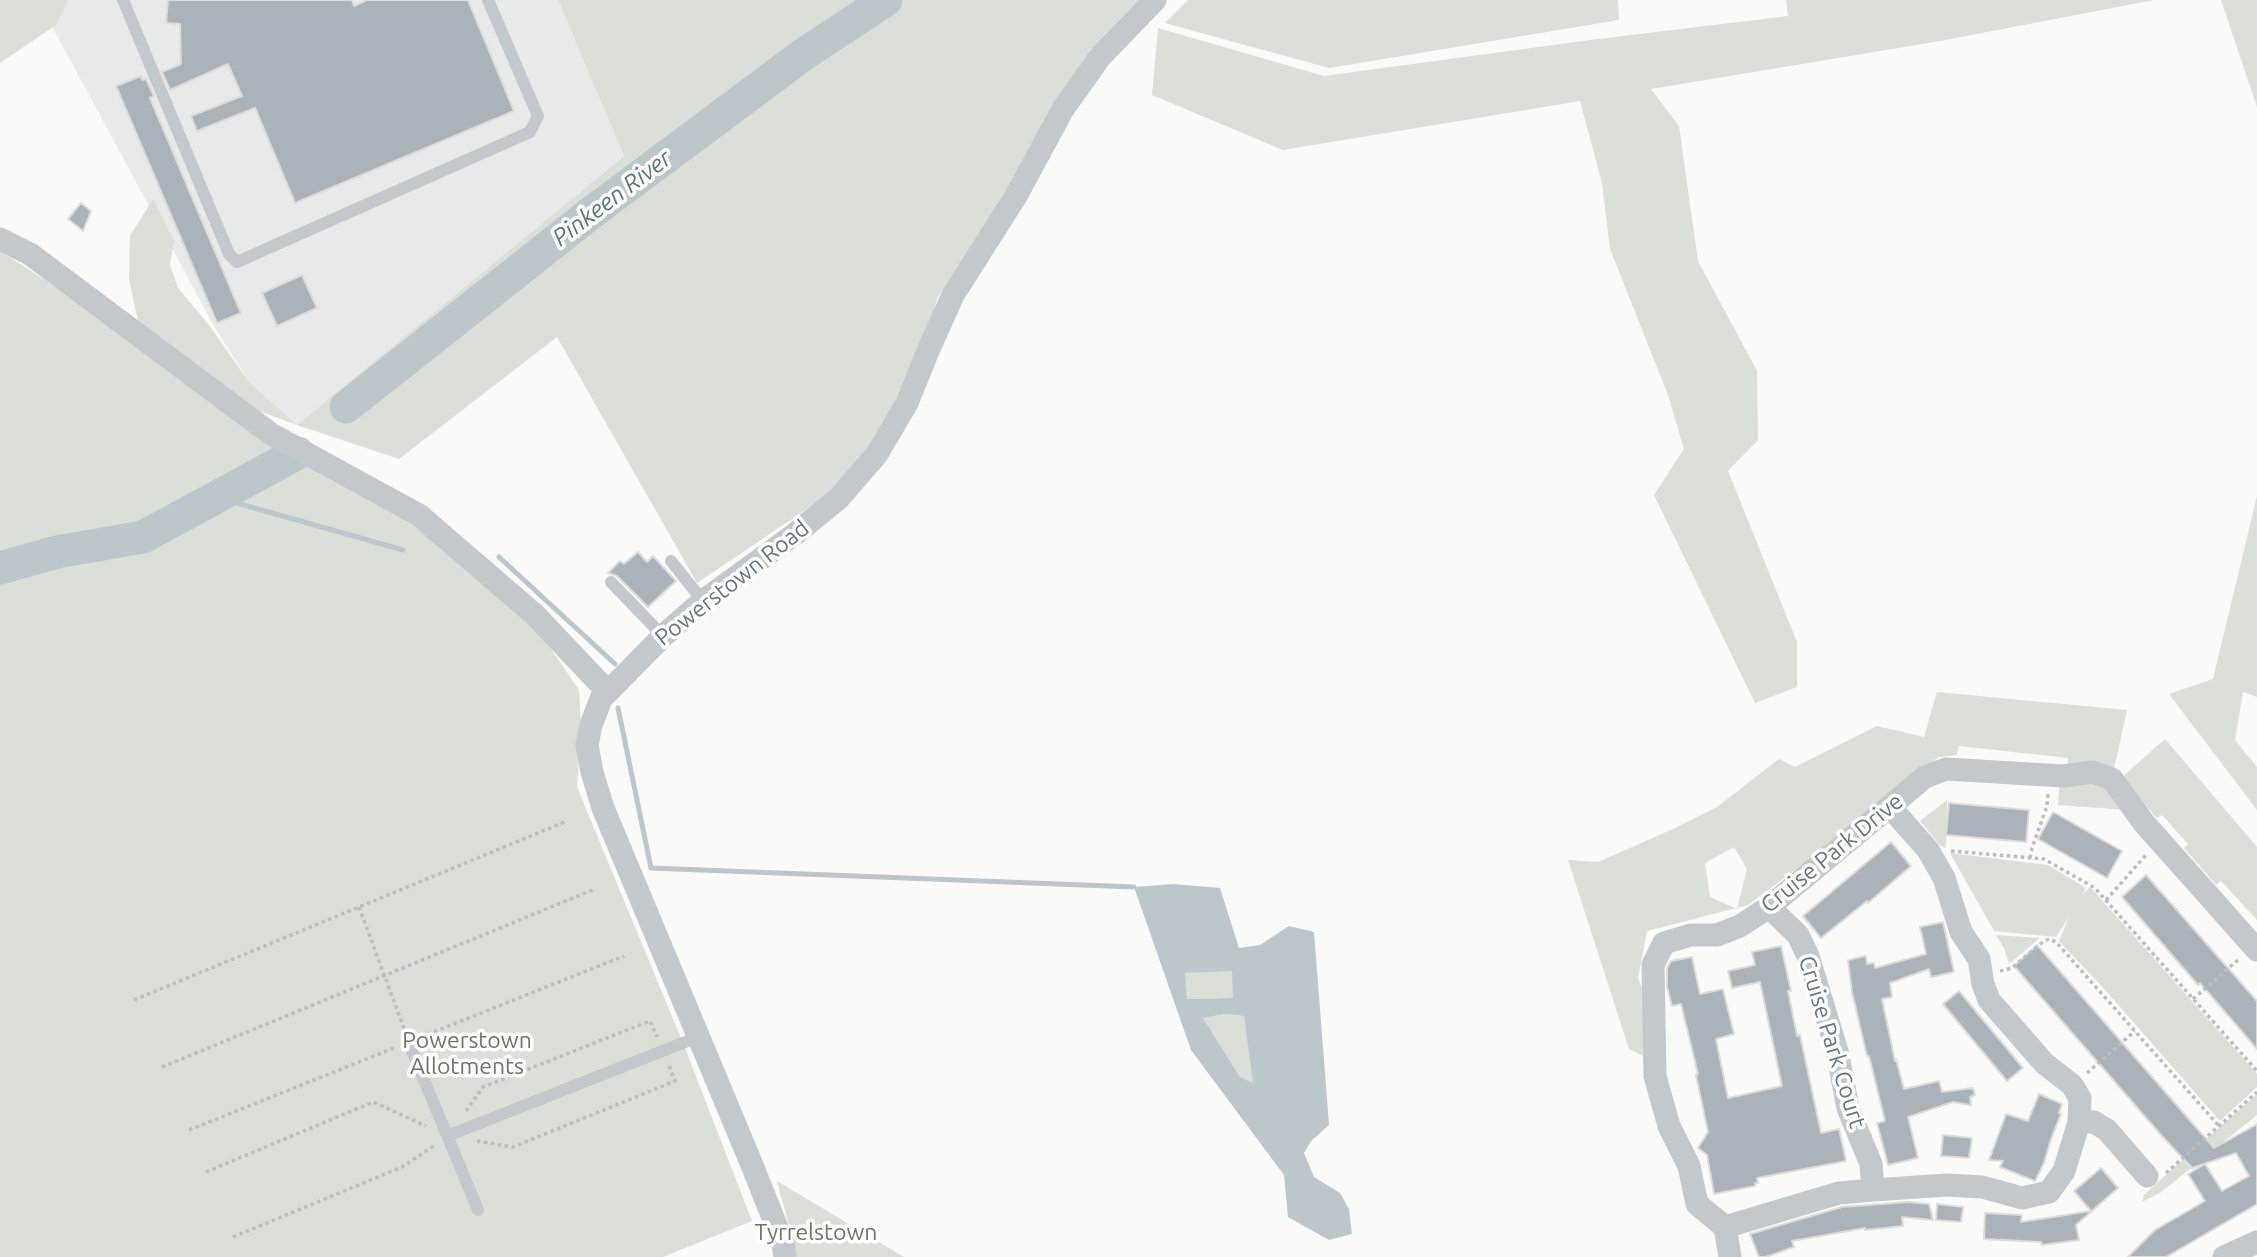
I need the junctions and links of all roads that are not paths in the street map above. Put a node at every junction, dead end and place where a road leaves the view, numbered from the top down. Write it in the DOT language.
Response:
graph roads {
  1 [pos="122,0"];
  2 [pos="488,0"];
  3 [pos="1156,0"];
  4 [pos="0,239"];
  5 [pos="671,561"];
  6 [pos="611,582"];
  7 [pos="703,601"];
  8 [pos="663,636"];
  9 [pos="608,692"];
  10 [pos="1890,807"];
  11 [pos="1769,907"];
  12 [pos="2255,948"];
  13 [pos="698,1037"];
  14 [pos="410,1046"];
  15 [pos="2079,1122"];
  16 [pos="447,1136"];
  17 [pos="2147,1176"];
  18 [pos="1873,1190"];
  19 [pos="478,1210"];
  20 [pos="1724,1227"];
  21 [pos="2257,1242"];
  22 [pos="785,1257"];
  23 [pos="1730,1257"];
  24 [pos="2224,1257"];
  1 -- 2 [label="lane"];
  3 -- 7 [label="street, Powerstown Road"];
  4 -- 9 [label="street"];
  5 -- 7 [label="lane"];
  6 -- 8 [label="lane"];
  7 -- 8 [label="street, Powerstown Road"];
  8 -- 9 [label="street, Powerstown Road"];
  9 -- 13 [label="street, Powerstown Road"];
  10 -- 11 [label="street, Cruise Park Drive"];
  10 -- 12 [label="street, Cruise Park Drive"];
  10 -- 15 [label="street"];
  11 -- 18 [label="street, Cruise Park Court"];
  11 -- 20 [label="street, Cruise Park Drive"];
  13 -- 16 [label="lane"];
  13 -- 22 [label="street, Powerstown Road"];
  14 -- 16 [label="lane"];
  15 -- 17 [label="street"];
  15 -- 18 [label="street"];
  16 -- 19 [label="lane"];
  18 -- 20 [label="street"];
  20 -- 23 [label="street"];
  21 -- 24 [label="street"];
}
